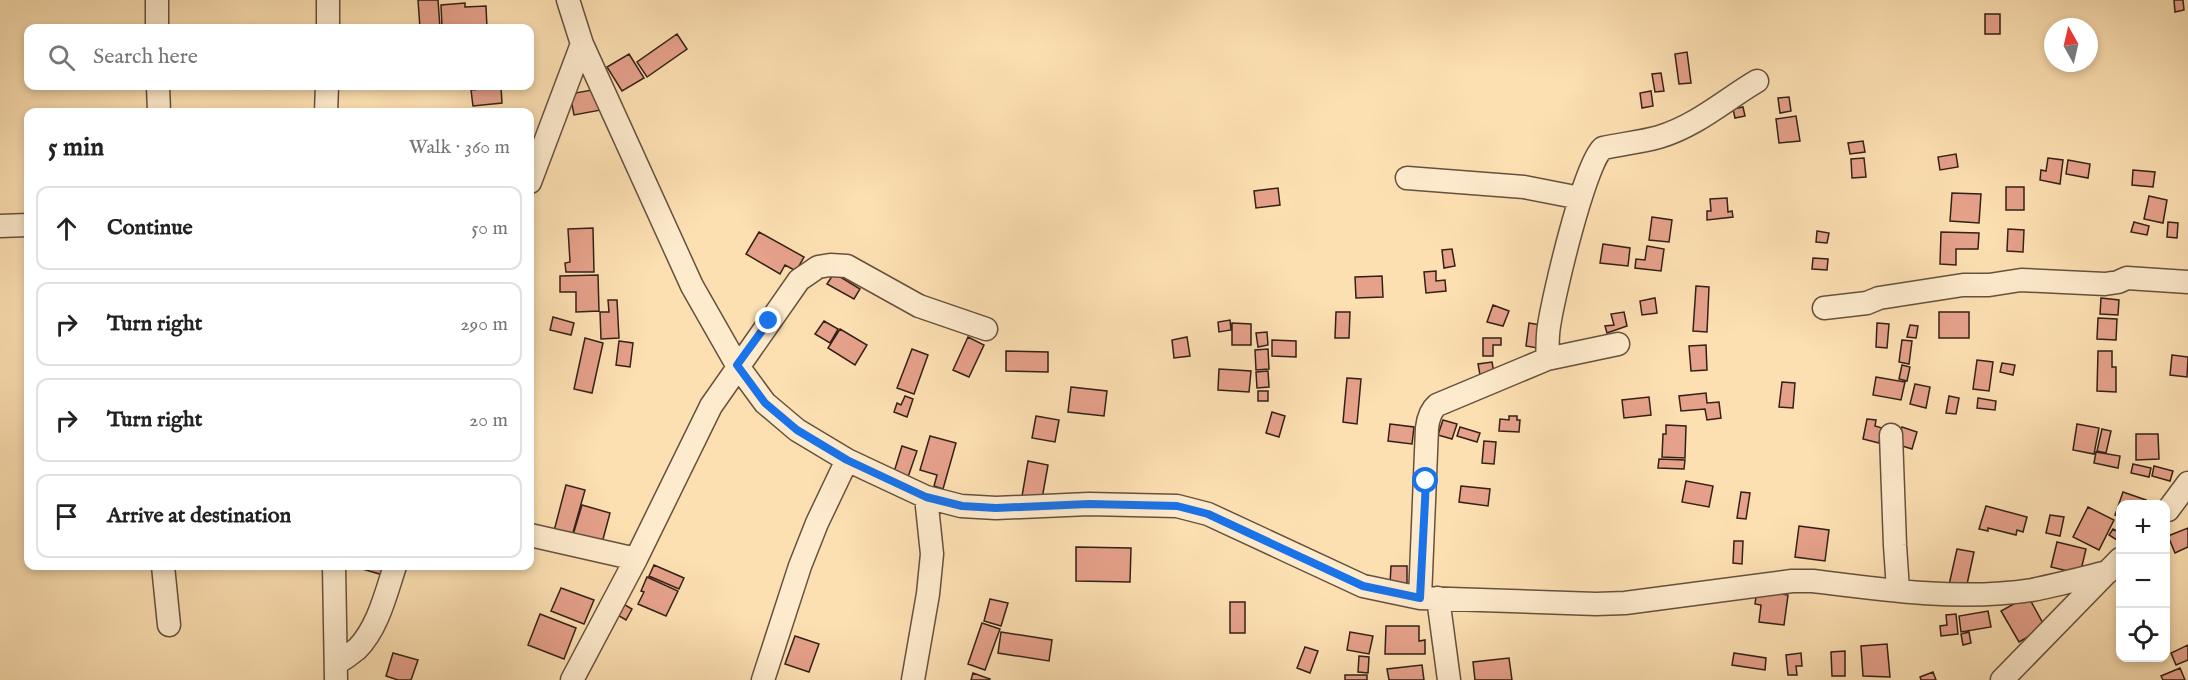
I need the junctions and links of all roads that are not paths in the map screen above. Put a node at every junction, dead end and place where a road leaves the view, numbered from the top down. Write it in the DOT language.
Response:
graph roads {
  1 [pos="157,0"];
  2 [pos="328,0"];
  3 [pos="568,0"];
  4 [pos="157,24"];
  5 [pos="328,24"];
  6 [pos="582,44"];
  7 [pos="1757,81"];
  8 [pos="158,90"];
  9 [pos="327,90"];
  10 [pos="159,108"];
  11 [pos="326,108"];
  12 [pos="534,171"];
  13 [pos="1407,178"];
  14 [pos="1580,198"];
  15 [pos="24,225"];
  16 [pos="0,226"];
  17 [pos="2188,282"];
  18 [pos="1824,308"];
  19 [pos="986,328"];
  20 [pos="1618,344"];
  21 [pos="1547,359"];
  22 [pos="737,365"];
  23 [pos="1891,435"];
  24 [pos="847,460"];
  25 [pos="2188,483"];
  26 [pos="926,497"];
  27 [pos="2174,509"];
  28 [pos="534,536"];
  29 [pos="636,559"];
  30 [pos="2114,565"];
  31 [pos="163,570"];
  32 [pos="334,570"];
  33 [pos="394,570"];
  34 [pos="1898,590"];
  35 [pos="1429,598"];
  36 [pos="169,625"];
  37 [pos="337,672"];
  38 [pos="572,680"];
  39 [pos="763,680"];
  40 [pos="913,680"];
  41 [pos="1449,680"];
  42 [pos="2002,680"];
  1 -- 4 [label="street"];
  2 -- 5 [label="street"];
  3 -- 6 [label="street"];
  6 -- 12 [label="street"];
  6 -- 22 [label="street"];
  7 -- 14 [label="street"];
  8 -- 10 [label="street"];
  9 -- 11 [label="street"];
  13 -- 14 [label="street"];
  14 -- 21 [label="street"];
  15 -- 16 [label="street"];
  17 -- 18 [label="street"];
  19 -- 22 [label="street"];
  20 -- 21 [label="street"];
  21 -- 35 [label="street"];
  22 -- 24 [label="street"];
  22 -- 29 [label="street"];
  23 -- 34 [label="street"];
  24 -- 26 [label="street"];
  24 -- 39 [label="street"];
  25 -- 27 [label="street"];
  26 -- 35 [label="street"];
  26 -- 40 [label="street"];
  28 -- 29 [label="street"];
  29 -- 38 [label="street"];
  30 -- 34 [label="street"];
  30 -- 42 [label="street"];
  31 -- 36 [label="street"];
  32 -- 37 [label="street"];
  33 -- 37 [label="street"];
  34 -- 35 [label="street"];
  35 -- 41 [label="street"];
}
